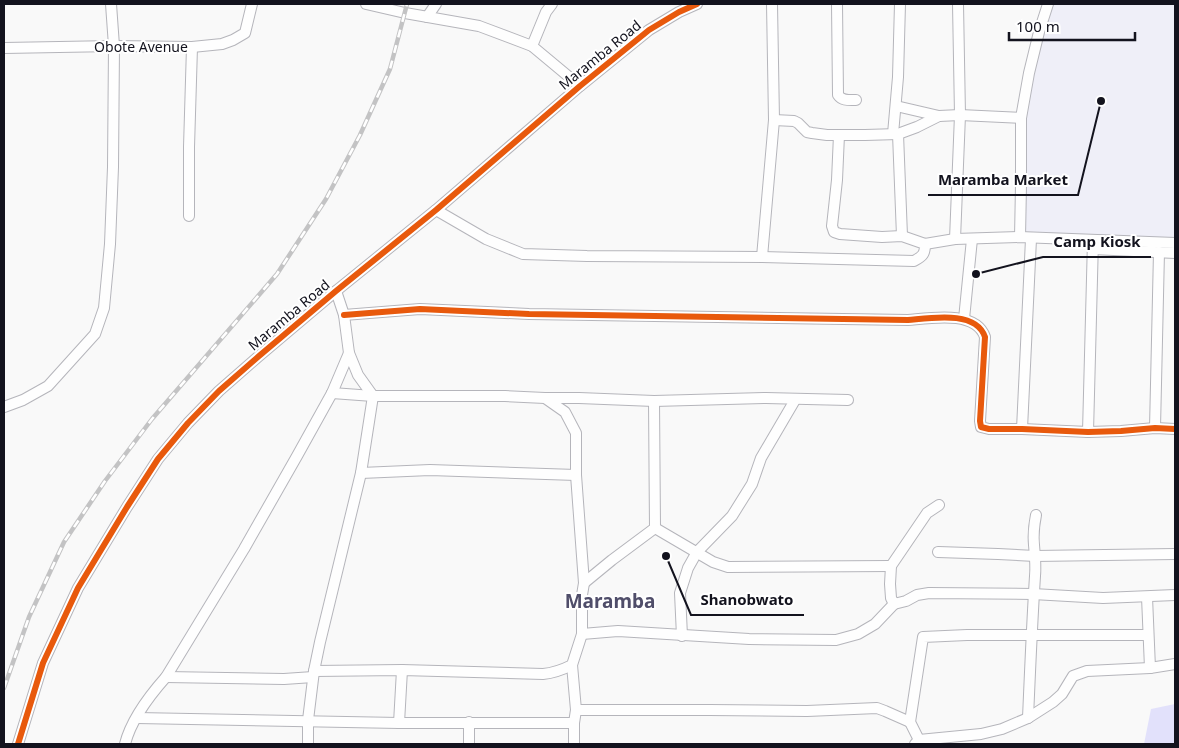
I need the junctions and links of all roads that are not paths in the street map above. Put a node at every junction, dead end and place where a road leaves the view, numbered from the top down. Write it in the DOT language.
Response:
graph roads {
  1 [pos="111,4"];
  2 [pos="252,4"];
  3 [pos="366,4"];
  4 [pos="436,4"];
  5 [pos="552,4"];
  6 [pos="697,4"];
  7 [pos="772,4"];
  8 [pos="837,4"];
  9 [pos="900,4"];
  10 [pos="958,4"];
  11 [pos="1048,4"];
  12 [pos="427,17"];
  13 [pos="114,46"];
  14 [pos="532,46"];
  15 [pos="192,47"];
  16 [pos="4,48"];
  17 [pos="580,86"];
  18 [pos="856,100"];
  19 [pos="896,106"];
  20 [pos="960,115"];
  21 [pos="939,116"];
  22 [pos="1021,118"];
  23 [pos="774,120"];
  24 [pos="895,134"];
  25 [pos="839,135"];
  26 [pos="436,210"];
  27 [pos="189,216"];
  28 [pos="902,236"];
  29 [pos="972,238"];
  30 [pos="1020,238"];
  31 [pos="955,239"];
  32 [pos="1031,239"];
  33 [pos="925,244"];
  34 [pos="1093,244"];
  35 [pos="1175,244"];
  36 [pos="1159,252"];
  37 [pos="1175,253"];
  38 [pos="762,257"];
  39 [pos="336,291"];
  40 [pos="344,315"];
  41 [pos="964,319"];
  42 [pos="349,353"];
  43 [pos="332,393"];
  44 [pos="373,396"];
  45 [pos="545,398"];
  46 [pos="795,400"];
  47 [pos="848,400"];
  48 [pos="654,401"];
  49 [pos="4,406"];
  50 [pos="1155,428"];
  51 [pos="1022,429"];
  52 [pos="1175,429"];
  53 [pos="1088,432"];
  54 [pos="361,472"];
  55 [pos="576,475"];
  56 [pos="939,505"];
  57 [pos="1036,515"];
  58 [pos="655,528"];
  59 [pos="697,552"];
  60 [pos="938,552"];
  61 [pos="1175,554"];
  62 [pos="1035,556"];
  63 [pos="892,566"];
  64 [pos="584,583"];
  65 [pos="1034,594"];
  66 [pos="1175,595"];
  67 [pos="1147,597"];
  68 [pos="894,604"];
  69 [pos="582,634"];
  70 [pos="1033,634"];
  71 [pos="1148,635"];
  72 [pos="682,636"];
  73 [pos="1175,664"];
  74 [pos="572,665"];
  75 [pos="1150,668"];
  76 [pos="402,670"];
  77 [pos="314,674"];
  78 [pos="166,677"];
  79 [pos="576,710"];
  80 [pos="137,718"];
  81 [pos="1028,718"];
  82 [pos="308,720"];
  83 [pos="469,722"];
  84 [pos="574,722"];
  85 [pos="910,722"];
  86 [pos="399,723"];
  87 [pos="917,742"];
  88 [pos="18,744"];
  89 [pos="126,744"];
  90 [pos="308,744"];
  91 [pos="469,744"];
  92 [pos="574,744"];
  1 -- 13 [label="street"];
  2 -- 15 [label="street, Obote Avenue"];
  3 -- 12 [label="street"];
  4 -- 12 [label="street"];
  5 -- 14 [label="street"];
  6 -- 17 [label="street, Maramba Road"];
  7 -- 23 [label="street"];
  8 -- 18 [label="street"];
  9 -- 19 [label="street"];
  10 -- 20 [label="street"];
  11 -- 22 [label="street"];
  12 -- 14 [label="street"];
  13 -- 15 [label="street, Obote Avenue"];
  13 -- 16 [label="street, Obote Avenue"];
  13 -- 49 [label="street"];
  14 -- 17 [label="street"];
  15 -- 27 [label="street"];
  17 -- 26 [label="street, Maramba Road"];
  19 -- 21 [label="street"];
  19 -- 24 [label="street"];
  20 -- 21 [label="street"];
  20 -- 22 [label="street"];
  20 -- 31 [label="street"];
  21 -- 24 [label="street"];
  22 -- 30 [label="street"];
  23 -- 25 [label="street"];
  23 -- 38 [label="street"];
  24 -- 25 [label="street"];
  24 -- 28 [label="street"];
  25 -- 28 [label="street"];
  26 -- 38 [label="street"];
  26 -- 39 [label="street, Maramba Road"];
  28 -- 33 [label="street"];
  29 -- 30 [label="street"];
  29 -- 31 [label="street"];
  29 -- 41 [label="street"];
  30 -- 32 [label="street"];
  31 -- 33 [label="street"];
  32 -- 34 [label="street"];
  32 -- 51 [label="street"];
  33 -- 38 [label="street"];
  34 -- 35 [label="street"];
  34 -- 36 [label="street"];
  34 -- 53 [label="street"];
  36 -- 37 [label="street"];
  36 -- 50 [label="street"];
  39 -- 40 [label="street"];
  39 -- 88 [label="street, Maramba Road"];
  40 -- 41 [label="street"];
  40 -- 42 [label="street"];
  41 -- 51 [label="street"];
  42 -- 43 [label="street"];
  42 -- 44 [label="street"];
  43 -- 44 [label="street"];
  43 -- 78 [label="street"];
  44 -- 45 [label="street"];
  44 -- 54 [label="street"];
  45 -- 48 [label="street"];
  45 -- 55 [label="street"];
  46 -- 47 [label="street"];
  46 -- 48 [label="street"];
  46 -- 59 [label="street"];
  48 -- 58 [label="street"];
  50 -- 52 [label="street"];
  50 -- 53 [label="street"];
  51 -- 53 [label="street"];
  54 -- 55 [label="street"];
  54 -- 77 [label="street"];
  55 -- 64 [label="street"];
  56 -- 63 [label="street"];
  57 -- 62 [label="street"];
  58 -- 59 [label="street"];
  58 -- 64 [label="street"];
  59 -- 63 [label="street"];
  59 -- 72 [label="street"];
  60 -- 62 [label="street"];
  61 -- 62 [label="street"];
  62 -- 65 [label="street"];
  63 -- 68 [label="street"];
  64 -- 69 [label="street"];
  65 -- 67 [label="street"];
  65 -- 68 [label="street"];
  65 -- 70 [label="street"];
  66 -- 67 [label="street"];
  67 -- 71 [label="street"];
  68 -- 72 [label="street"];
  69 -- 72 [label="street"];
  69 -- 74 [label="street"];
  70 -- 71 [label="street"];
  70 -- 81 [label="street"];
  70 -- 85 [label="street"];
  71 -- 75 [label="street"];
  73 -- 75 [label="street"];
  74 -- 76 [label="street"];
  74 -- 79 [label="street"];
  75 -- 81 [label="street"];
  76 -- 77 [label="street"];
  76 -- 86 [label="street"];
  77 -- 78 [label="street"];
  77 -- 82 [label="street"];
  78 -- 80 [label="street"];
  79 -- 84 [label="street"];
  79 -- 85 [label="street"];
  80 -- 82 [label="street"];
  80 -- 89 [label="street"];
  81 -- 87 [label="street"];
  82 -- 86 [label="street"];
  82 -- 90 [label="street"];
  83 -- 84 [label="street"];
  83 -- 86 [label="street"];
  83 -- 91 [label="street"];
  84 -- 92 [label="street"];
  85 -- 87 [label="street"];
}
